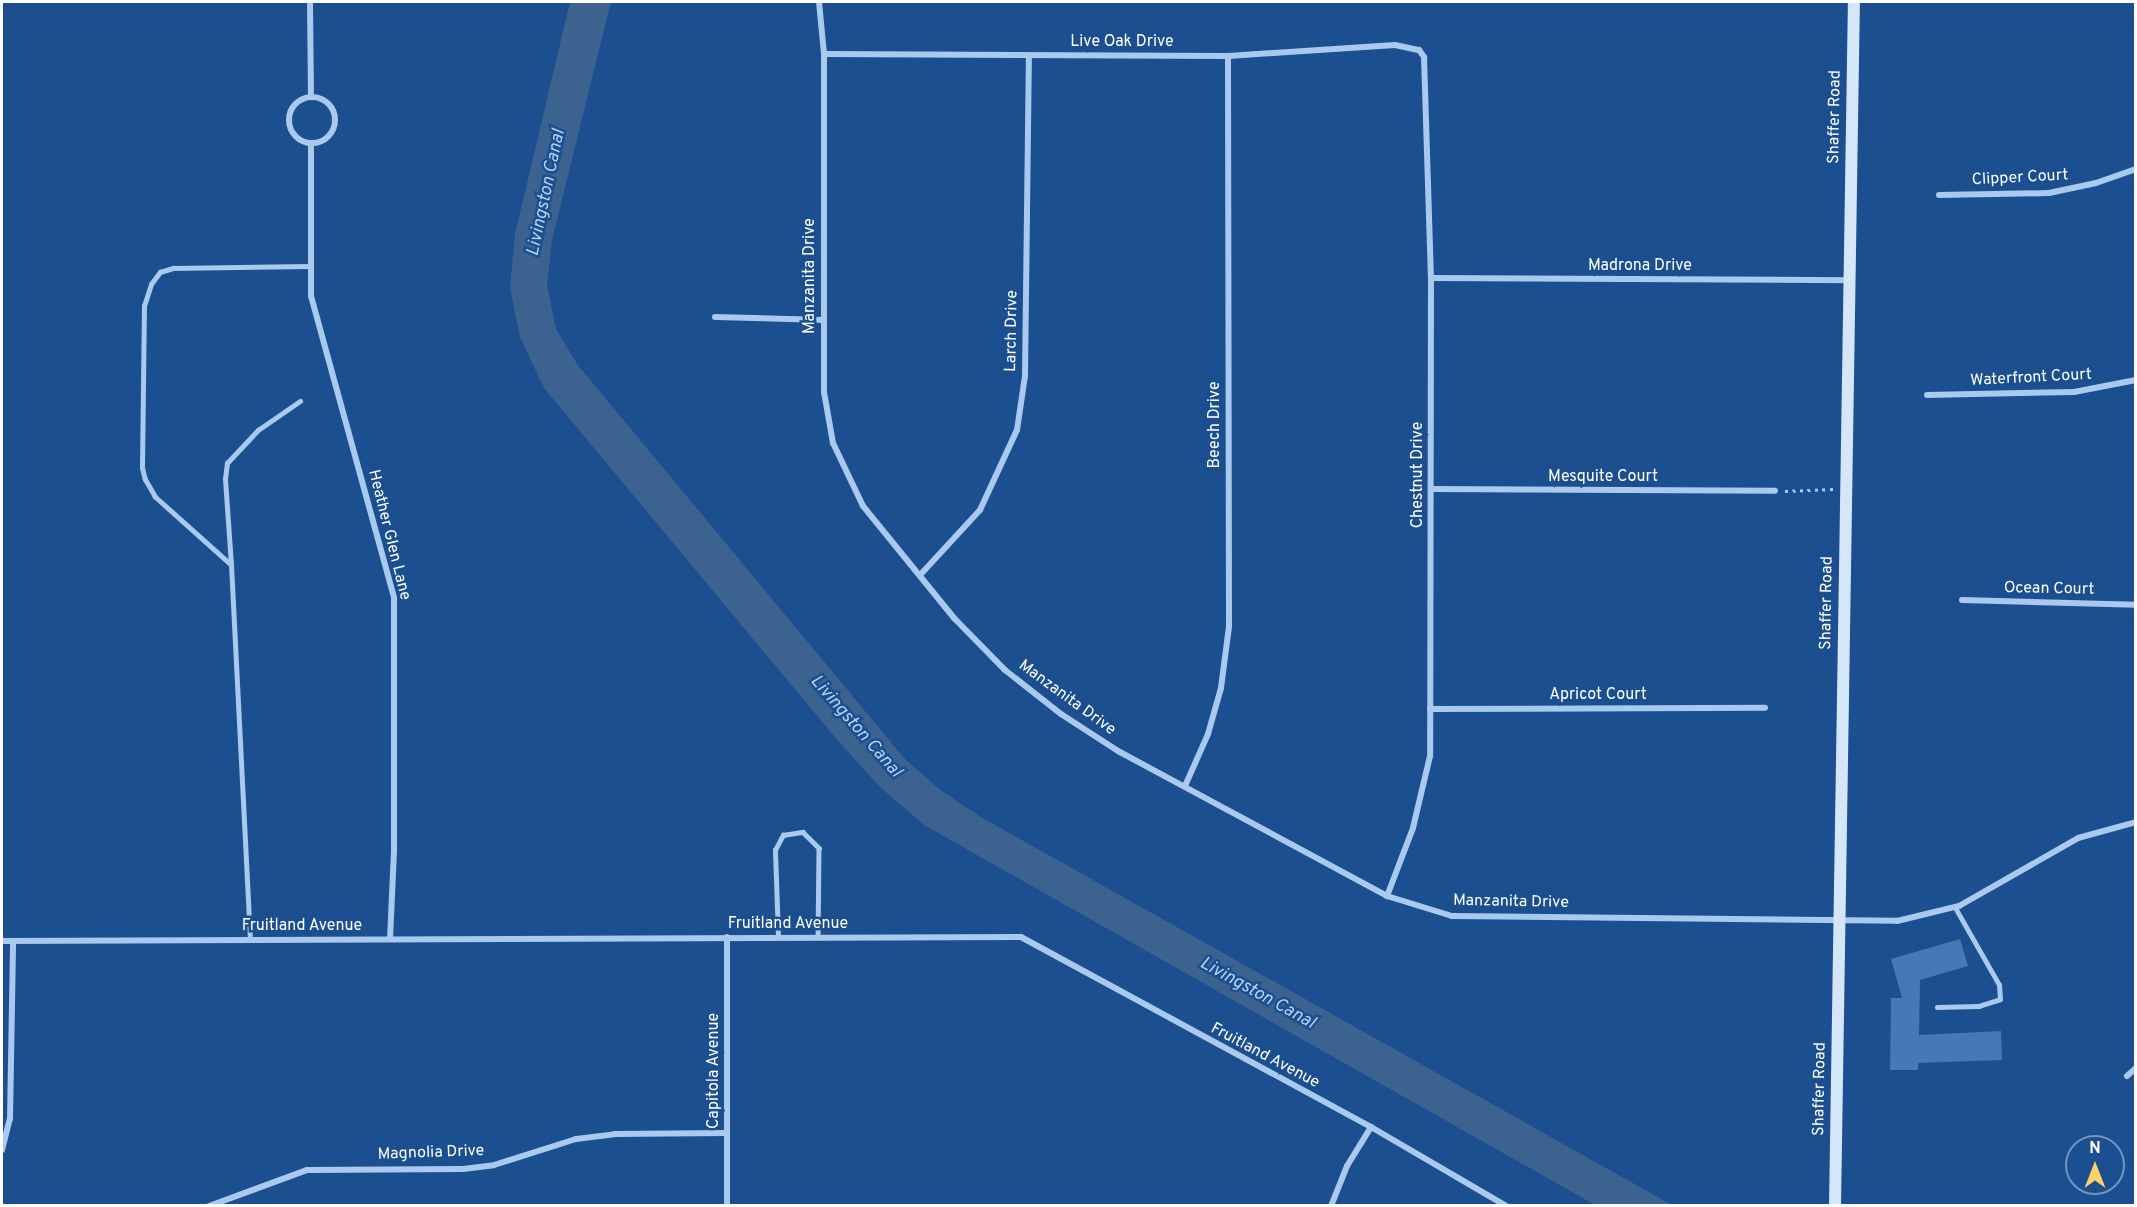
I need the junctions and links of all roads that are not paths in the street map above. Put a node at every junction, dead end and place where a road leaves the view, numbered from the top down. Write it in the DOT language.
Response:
graph roads {
  1 [pos="310,2"];
  2 [pos="819,2"];
  3 [pos="1854,2"];
  4 [pos="1419,50"];
  5 [pos="824,54"];
  6 [pos="1029,56"];
  7 [pos="1228,56"];
  8 [pos="311,97"];
  9 [pos="311,143"];
  10 [pos="2136,169"];
  11 [pos="1940,195"];
  12 [pos="311,266"];
  13 [pos="1431,278"];
  14 [pos="1849,280"];
  15 [pos="715,317"];
  16 [pos="823,320"];
  17 [pos="2136,380"];
  18 [pos="1927,395"];
  19 [pos="300,401"];
  20 [pos="1432,489"];
  21 [pos="1774,491"];
  22 [pos="231,566"];
  23 [pos="921,574"];
  24 [pos="1962,600"];
  25 [pos="2136,605"];
  26 [pos="1765,708"];
  27 [pos="1430,709"];
  28 [pos="1185,786"];
  29 [pos="2136,822"];
  30 [pos="1388,896"];
  31 [pos="1955,908"];
  32 [pos="1839,920"];
  33 [pos="728,938"];
  34 [pos="778,938"];
  35 [pos="818,938"];
  36 [pos="390,939"];
  37 [pos="250,940"];
  38 [pos="2,941"];
  39 [pos="13,941"];
  40 [pos="1937,1007"];
  41 [pos="2136,1068"];
  42 [pos="2127,1076"];
  43 [pos="1371,1127"];
  44 [pos="727,1133"];
  45 [pos="2,1150"];
  46 [pos="209,1206"];
  47 [pos="727,1206"];
  48 [pos="1331,1206"];
  49 [pos="1506,1206"];
  50 [pos="1834,1206"];
  1 -- 8 [label="street"];
  2 -- 5 [label="street, Manzanita Drive"];
  3 -- 14 [label="main road, Shaffer Road"];
  4 -- 7 [label="street, Live Oak Drive"];
  4 -- 13 [label="street, Chestnut Drive"];
  5 -- 6 [label="street, Live Oak Drive"];
  5 -- 16 [label="street, Manzanita Drive"];
  6 -- 7 [label="street, Live Oak Drive"];
  6 -- 23 [label="street, Larch Drive"];
  7 -- 28 [label="street, Beech Drive"];
  8 -- 9 [label="street"];
  8 -- 9 [label="street"];
  9 -- 12 [label="street, Heather Glen Lane"];
  10 -- 11 [label="street, Clipper Court"];
  12 -- 22 [label="lane"];
  12 -- 36 [label="street, Heather Glen Lane"];
  13 -- 14 [label="street, Madrona Drive"];
  13 -- 20 [label="street, Chestnut Drive"];
  14 -- 32 [label="main road, Shaffer Road"];
  15 -- 16 [label="street"];
  16 -- 23 [label="street, Manzanita Drive"];
  17 -- 18 [label="street, Waterfront Court"];
  19 -- 22 [label="lane"];
  20 -- 21 [label="street, Mesquite Court"];
  20 -- 27 [label="street, Chestnut Drive"];
  22 -- 37 [label="lane"];
  23 -- 28 [label="street, Manzanita Drive"];
  24 -- 25 [label="street, Ocean Court"];
  26 -- 27 [label="street, Apricot Court"];
  27 -- 30 [label="street, Chestnut Drive"];
  28 -- 30 [label="street, Manzanita Drive"];
  29 -- 31 [label="street, Manzanita Drive"];
  30 -- 32 [label="street, Manzanita Drive"];
  31 -- 32 [label="street, Manzanita Drive"];
  31 -- 40 [label="lane"];
  32 -- 50 [label="main road, Shaffer Road"];
  33 -- 34 [label="street, Fruitland Avenue"];
  33 -- 36 [label="street, Fruitland Avenue"];
  33 -- 44 [label="street, Capitola Avenue"];
  34 -- 35 [label="street, Fruitland Avenue"];
  34 -- 35 [label="lane"];
  35 -- 43 [label="street, Fruitland Avenue"];
  36 -- 37 [label="street, Fruitland Avenue"];
  37 -- 39 [label="street, Fruitland Avenue"];
  38 -- 39 [label="street, Fruitland Avenue"];
  39 -- 45 [label="street"];
  41 -- 42 [label="street"];
  43 -- 48 [label="street"];
  43 -- 49 [label="street, Fruitland Avenue"];
  44 -- 46 [label="street, Magnolia Drive"];
  44 -- 47 [label="street, Capitola Avenue"];
}
